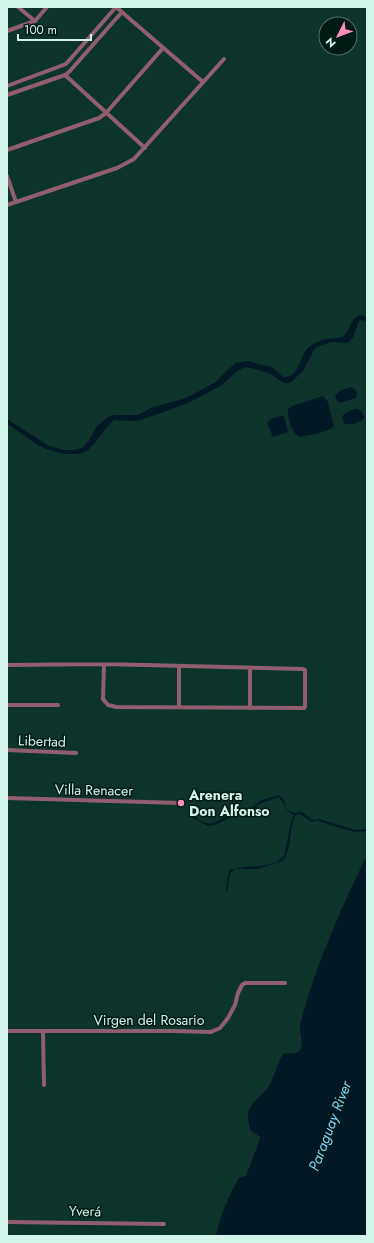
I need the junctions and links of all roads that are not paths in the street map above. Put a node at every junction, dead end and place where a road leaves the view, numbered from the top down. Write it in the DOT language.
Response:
graph roads {
  1 [pos="18,7"];
  2 [pos="47,7"];
  3 [pos="116,7"];
  4 [pos="122,12"];
  5 [pos="35,21"];
  6 [pos="7,31"];
  7 [pos="163,48"];
  8 [pos="224,59"];
  9 [pos="64,75"];
  10 [pos="204,82"];
  11 [pos="7,86"];
  12 [pos="7,95"];
  13 [pos="106,112"];
  14 [pos="145,148"];
  15 [pos="7,150"];
  16 [pos="7,176"];
  17 [pos="16,202"];
  18 [pos="7,205"];
  19 [pos="104,664"];
  20 [pos="7,665"];
  21 [pos="179,666"];
  22 [pos="250,668"];
  23 [pos="7,705"];
  24 [pos="58,705"];
  25 [pos="179,707"];
  26 [pos="250,708"];
  27 [pos="7,750"];
  28 [pos="76,753"];
  29 [pos="7,798"];
  30 [pos="180,803"];
  31 [pos="285,983"];
  32 [pos="7,1031"];
  33 [pos="43,1031"];
  34 [pos="44,1085"];
  35 [pos="7,1222"];
  36 [pos="164,1224"];
  1 -- 5 [label="street"];
  2 -- 5 [label="street"];
  3 -- 4 [label="street"];
  3 -- 11 [label="street"];
  4 -- 7 [label="street"];
  4 -- 9 [label="street"];
  5 -- 6 [label="street"];
  7 -- 10 [label="street"];
  7 -- 13 [label="street"];
  8 -- 10 [label="street"];
  9 -- 12 [label="street"];
  9 -- 13 [label="street"];
  10 -- 14 [label="street"];
  13 -- 14 [label="street"];
  13 -- 15 [label="street"];
  14 -- 17 [label="street"];
  16 -- 17 [label="street"];
  17 -- 18 [label="street"];
  19 -- 20 [label="street"];
  19 -- 21 [label="street"];
  19 -- 25 [label="street"];
  21 -- 22 [label="street"];
  21 -- 25 [label="street"];
  22 -- 26 [label="street"];
  22 -- 26 [label="street"];
  23 -- 24 [label="street"];
  25 -- 26 [label="street"];
  27 -- 28 [label="street, Libertad"];
  29 -- 30 [label="street, Villa Renacer"];
  31 -- 33 [label="street, Virgen del Rosario"];
  32 -- 33 [label="street, Virgen del Rosario"];
  33 -- 34 [label="street"];
  35 -- 36 [label="street, Yverá"];
}
